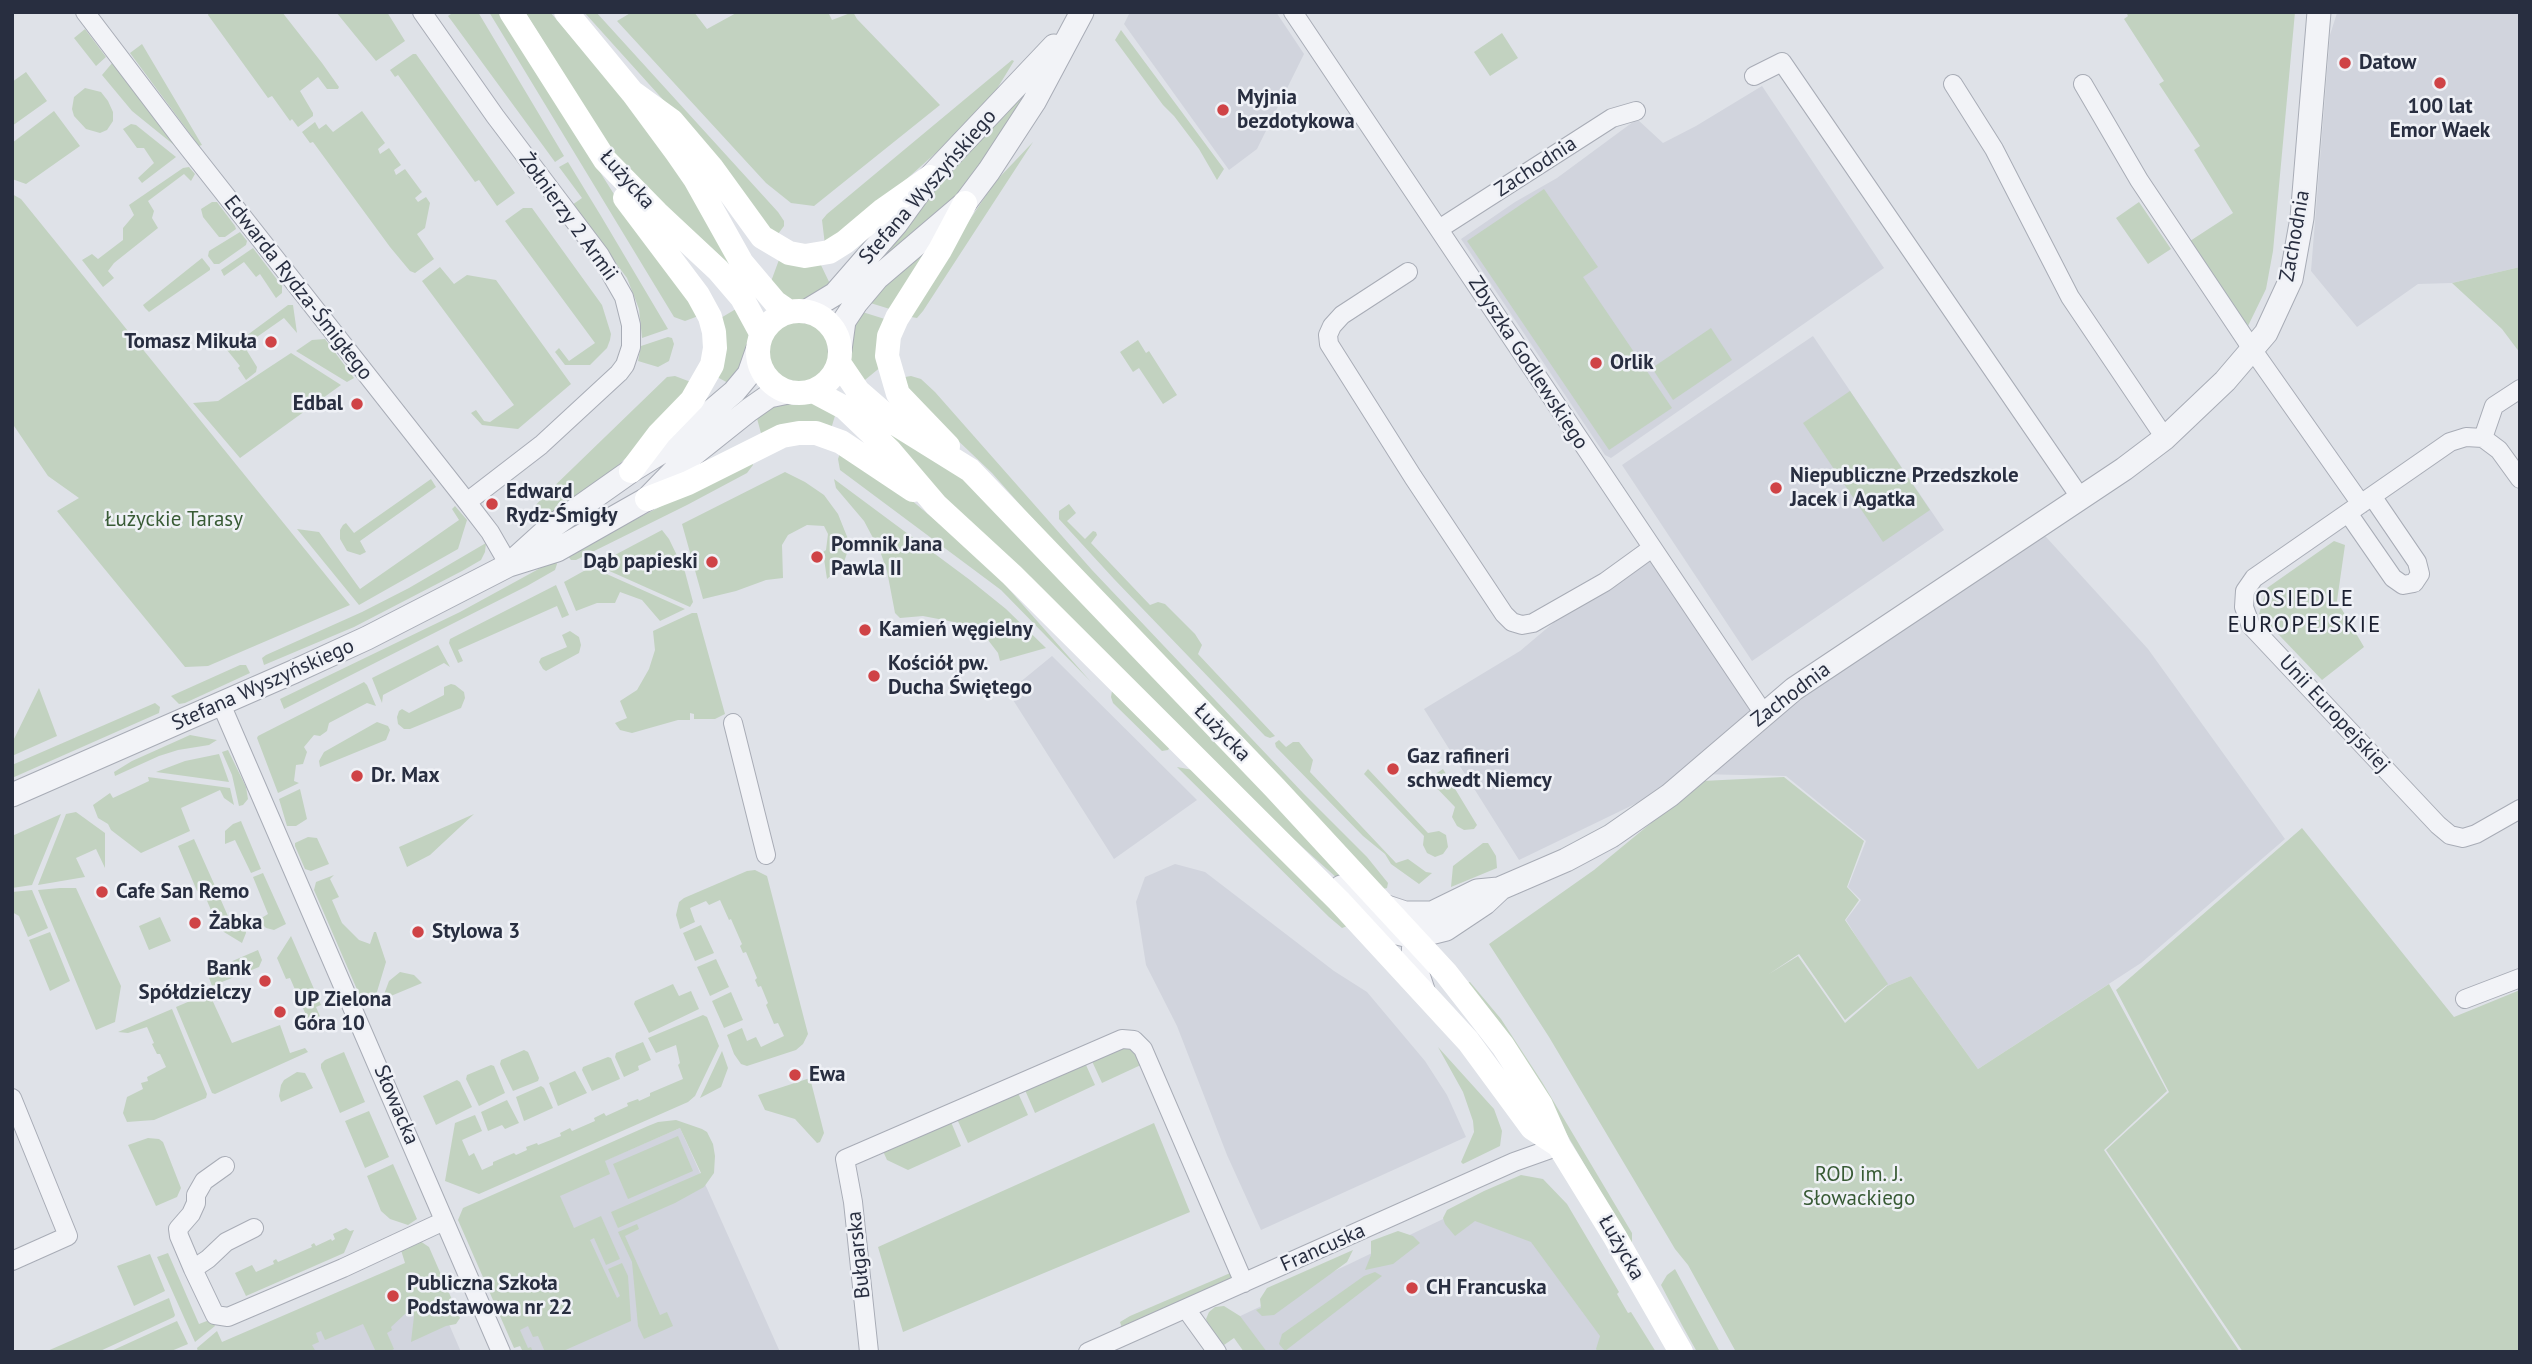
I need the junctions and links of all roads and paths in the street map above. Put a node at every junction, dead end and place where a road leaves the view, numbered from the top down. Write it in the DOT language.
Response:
graph roads {
  1 [pos="85,12"];
  2 [pos="422,12"];
  3 [pos="512,12"];
  4 [pos="566,12"];
  5 [pos="1293,12"];
  6 [pos="2319,12"];
  7 [pos="1077,19"];
  8 [pos="1754,76"];
  9 [pos="1953,84"];
  10 [pos="2083,84"];
  11 [pos="632,92"];
  12 [pos="1636,111"];
  13 [pos="605,160"];
  14 [pos="930,177"];
  15 [pos="965,203"];
  16 [pos="1440,229"];
  17 [pos="1409,272"];
  18 [pos="797,311"];
  19 [pos="759,342"];
  20 [pos="2252,349"];
  21 [pos="840,356"];
  22 [pos="2520,389"];
  23 [pos="813,391"];
  24 [pos="788,392"];
  25 [pos="2165,438"];
  26 [pos="2483,438"];
  27 [pos="970,470"];
  28 [pos="631,471"];
  29 [pos="2520,480"];
  30 [pos="2080,497"];
  31 [pos="647,499"];
  32 [pos="467,502"];
  33 [pos="2361,504"];
  34 [pos="936,505"];
  35 [pos="1652,548"];
  36 [pos="509,565"];
  37 [pos="221,704"];
  38 [pos="1764,714"];
  39 [pos="733,723"];
  40 [pos="12,795"];
  41 [pos="2520,809"];
  42 [pos="1285,848"];
  43 [pos="766,855"];
  44 [pos="1387,908"];
  45 [pos="1439,921"];
  46 [pos="1414,937"];
  47 [pos="1446,973"];
  48 [pos="2520,978"];
  49 [pos="1423,990"];
  50 [pos="2465,999"];
  51 [pos="12,1098"];
  52 [pos="1559,1146"];
  53 [pos="225,1166"];
  54 [pos="444,1221"];
  55 [pos="254,1228"];
  56 [pos="12,1261"];
  57 [pos="193,1269"];
  58 [pos="1244,1283"];
  59 [pos="1186,1309"];
  60 [pos="501,1352"];
  61 [pos="869,1352"];
  62 [pos="1088,1352"];
  63 [pos="1217,1352"];
  64 [pos="1681,1352"];
  1 -- 32 [label="street, Edwarda Rydza-Śmigłego"];
  2 -- 32 [label="street, Żołnierzy 2 Armii"];
  3 -- 13 [label="main road, Łużycka"];
  4 -- 11 [label="main road"];
  5 -- 16 [label="street, Zbyszka Godlewskiego"];
  6 -- 20 [label="street, Zachodnia"];
  7 -- 14 [label="street, Stefana Wyszyńskiego"];
  7 -- 15 [label="street, Stefana Wyszyńskiego"];
  8 -- 30 [label="street"];
  9 -- 25 [label="street"];
  10 -- 20 [label="street"];
  11 -- 14 [label="main road"];
  11 -- 18 [label="main road"];
  12 -- 16 [label="street, Zachodnia"];
  13 -- 19 [label="main road, Łużycka"];
  13 -- 28 [label="main road"];
  14 -- 18 [label="street, Stefana Wyszyńskiego"];
  15 -- 21 [label="street, Stefana Wyszyńskiego"];
  15 -- 27 [label="main road"];
  16 -- 35 [label="street, Zbyszka Godlewskiego"];
  17 -- 35 [label="street"];
  18 -- 19 [label="main road"];
  18 -- 21 [label="main road"];
  19 -- 24 [label="main road"];
  19 -- 28 [label="street, Stefana Wyszyńskiego"];
  20 -- 25 [label="street, Zachodnia"];
  20 -- 33 [label="street"];
  21 -- 23 [label="main road"];
  21 -- 27 [label="main road, Łużycka"];
  22 -- 26 [label="street"];
  23 -- 24 [label="main road"];
  23 -- 34 [label="main road, Łużycka"];
  24 -- 31 [label="street, Stefana Wyszyńskiego"];
  25 -- 30 [label="street, Zachodnia"];
  26 -- 29 [label="street"];
  26 -- 33 [label="street, Unii Europejskiej"];
  27 -- 44 [label="main road, Łużycka"];
  28 -- 36 [label="street, Stefana Wyszyńskiego"];
  30 -- 38 [label="street, Zachodnia"];
  31 -- 34 [label="main road"];
  31 -- 36 [label="street, Stefana Wyszyńskiego"];
  32 -- 36 [label="street, Edwarda Rydza-Śmigłego"];
  33 -- 41 [label="street, Unii Europejskiej"];
  34 -- 42 [label="main road, Łużycka"];
  35 -- 38 [label="street, Zbyszka Godlewskiego"];
  36 -- 37 [label="street, Stefana Wyszyńskiego"];
  37 -- 40 [label="street, Stefana Wyszyńskiego"];
  37 -- 54 [label="street, Słowacka"];
  38 -- 45 [label="street, Zachodnia"];
  39 -- 43 [label="street"];
  42 -- 46 [label="street"];
  42 -- 49 [label="main road, Łużycka"];
  44 -- 45 [label="street"];
  44 -- 46 [label="main road, Łużycka"];
  45 -- 46 [label="street"];
  45 -- 47 [label="street"];
  46 -- 47 [label="main road, Łużycka"];
  46 -- 49 [label="street"];
  47 -- 52 [label="main road, Łużycka"];
  48 -- 50 [label="street"];
  49 -- 52 [label="main road, Łużycka"];
  51 -- 56 [label="street"];
  52 -- 58 [label="street, Francuska"];
  52 -- 64 [label="main road, Łużycka"];
  53 -- 57 [label="street"];
  54 -- 57 [label="street"];
  54 -- 60 [label="street, Słowacka"];
  55 -- 57 [label="street"];
  58 -- 59 [label="street, Francuska"];
  58 -- 61 [label="street, Bułgarska"];
  59 -- 62 [label="street, Francuska"];
  59 -- 63 [label="street"];
}
